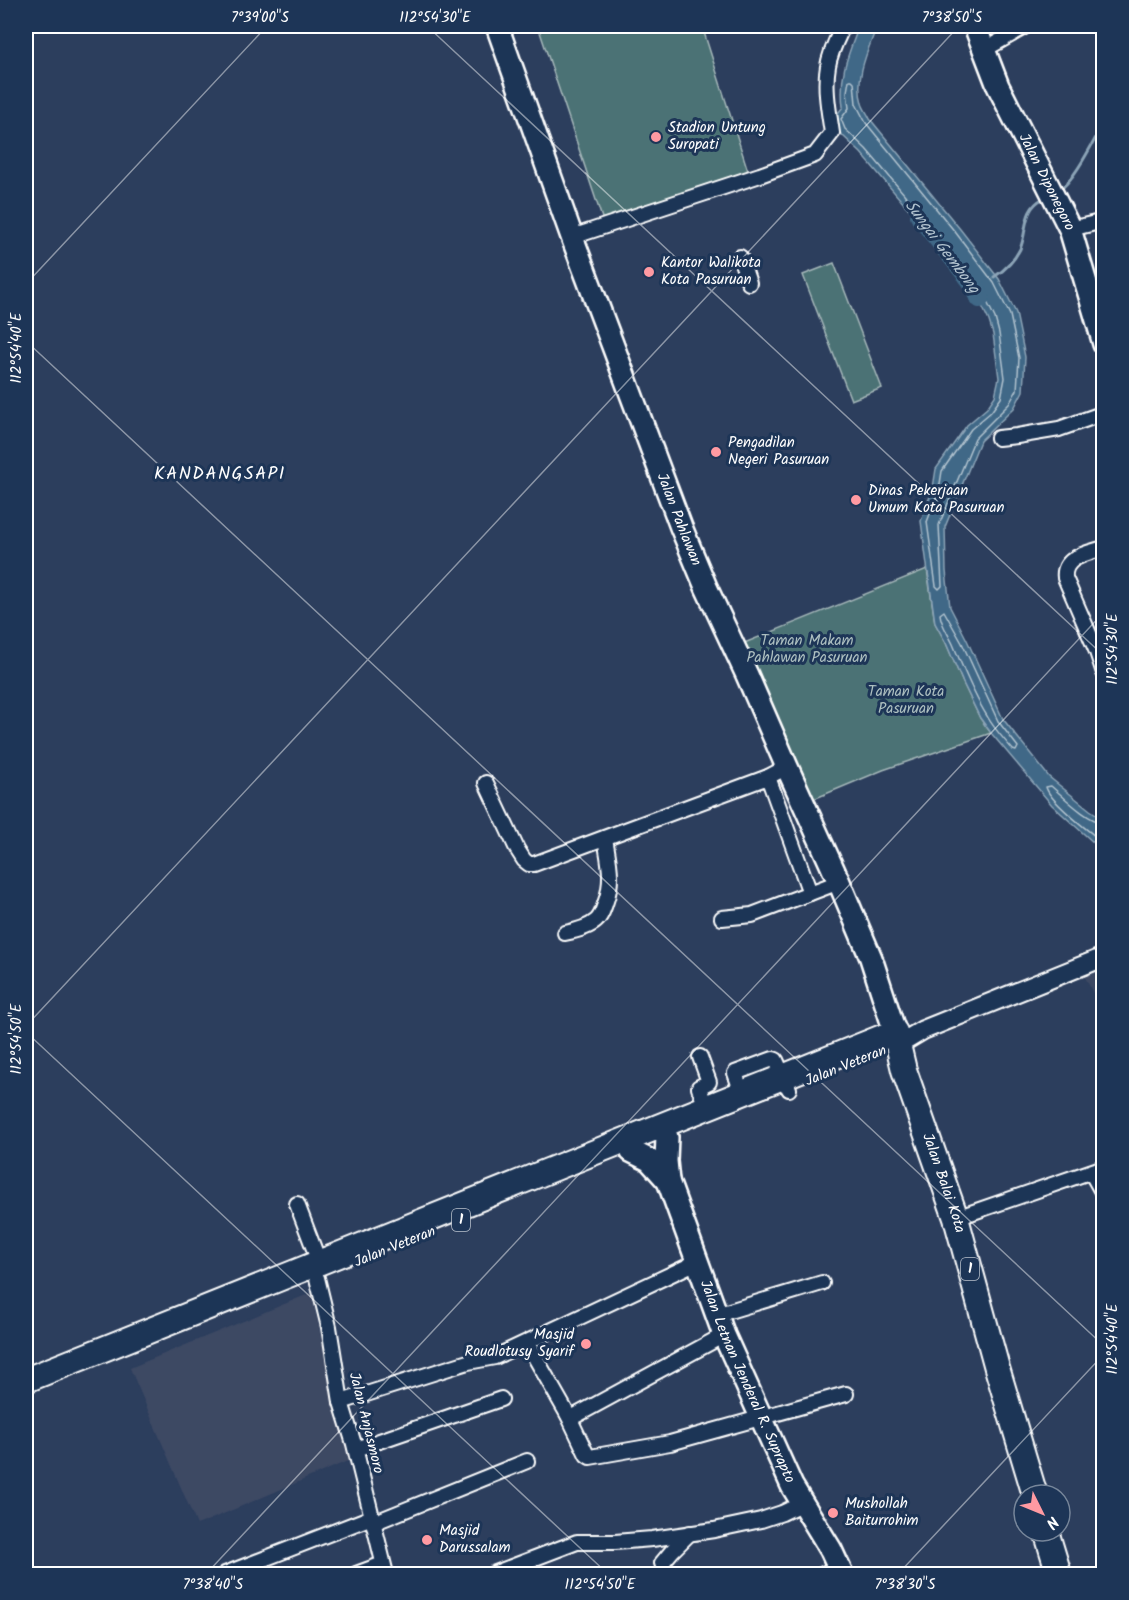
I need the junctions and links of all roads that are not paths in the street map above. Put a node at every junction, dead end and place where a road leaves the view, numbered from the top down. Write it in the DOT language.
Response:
graph roads {
  1 [pos="497,26"];
  2 [pos="843,26"];
  3 [pos="975,26"];
  4 [pos="1026,26"];
  5 [pos="984,50"];
  6 [pos="1104,221"];
  7 [pos="1070,229"];
  8 [pos="572,237"];
  9 [pos="740,257"];
  10 [pos="749,283"];
  11 [pos="1102,332"];
  12 [pos="1104,413"];
  13 [pos="998,438"];
  14 [pos="1104,548"];
  15 [pos="1104,673"];
  16 [pos="777,772"];
  17 [pos="486,783"];
  18 [pos="605,838"];
  19 [pos="840,882"];
  20 [pos="810,893"];
  21 [pos="722,918"];
  22 [pos="565,933"];
  23 [pos="1104,957"];
  24 [pos="897,1039"];
  25 [pos="700,1057"];
  26 [pos="726,1080"];
  27 [pos="786,1082"];
  28 [pos="706,1107"];
  29 [pos="670,1128"];
  30 [pos="632,1151"];
  31 [pos="1097,1170"];
  32 [pos="668,1181"];
  33 [pos="1104,1195"];
  34 [pos="297,1204"];
  35 [pos="956,1218"];
  36 [pos="399,1238"];
  37 [pos="697,1262"];
  38 [pos="318,1270"];
  39 [pos="822,1283"];
  40 [pos="211,1313"];
  41 [pos="716,1315"];
  42 [pos="724,1335"];
  43 [pos="527,1343"];
  44 [pos="26,1380"];
  45 [pos="846,1394"];
  46 [pos="26,1396"];
  47 [pos="501,1399"];
  48 [pos="342,1402"];
  49 [pos="568,1415"];
  50 [pos="760,1418"];
  51 [pos="356,1449"];
  52 [pos="527,1461"];
  53 [pos="1031,1483"];
  54 [pos="803,1503"];
  55 [pos="373,1520"];
  56 [pos="690,1533"];
  57 [pos="652,1539"];
  58 [pos="1050,1543"];
  59 [pos="384,1569"];
  60 [pos="664,1569"];
  61 [pos="835,1572"];
  62 [pos="225,1575"];
  63 [pos="356,1575"];
  64 [pos="493,1575"];
  65 [pos="1059,1575"];
  1 -- 8 [label="main road, Jalan Pahlawan"];
  2 -- 8 [label="street"];
  3 -- 5 [label="main road, Jalan Diponegoro"];
  4 -- 5 [label="street"];
  5 -- 7 [label="main road, Jalan Diponegoro"];
  6 -- 7 [label="street"];
  7 -- 11 [label="main road, Jalan Diponegoro"];
  8 -- 16 [label="main road, Jalan Pahlawan"];
  9 -- 10 [label="street"];
  12 -- 13 [label="street"];
  14 -- 15 [label="street"];
  16 -- 18 [label="street"];
  16 -- 19 [label="main road, Jalan Pahlawan"];
  16 -- 20 [label="street"];
  17 -- 18 [label="street"];
  18 -- 22 [label="street"];
  19 -- 20 [label="street"];
  19 -- 24 [label="main road, Jalan Pahlawan"];
  20 -- 21 [label="street"];
  23 -- 24 [label="main road"];
  24 -- 27 [label="highway, Jalan Veteran / 1"];
  24 -- 35 [label="highway, Jalan Balai Kota / 1"];
  25 -- 26 [label="street"];
  26 -- 27 [label="highway, Jalan Veteran / 1"];
  26 -- 28 [label="highway, Jalan Veteran / 1"];
  26 -- 28 [label="street"];
  27 -- 29 [label="highway, Jalan Veteran / 1"];
  28 -- 29 [label="highway, Jalan Veteran / 1"];
  29 -- 30 [label="highway, Jalan Veteran / 1"];
  29 -- 32 [label="main road"];
  29 -- 36 [label="highway, Jalan Veteran / 1"];
  30 -- 32 [label="main road"];
  30 -- 36 [label="highway, Jalan Veteran / 1"];
  31 -- 33 [label="street"];
  31 -- 35 [label="street"];
  32 -- 37 [label="main road, Jalan Letnan Jenderal R. Suprapto"];
  34 -- 38 [label="street, Jalan Anjasmoro"];
  35 -- 53 [label="highway, Jalan Balai Kota / 1"];
  36 -- 38 [label="highway, Jalan Veteran / 1"];
  37 -- 41 [label="main road, Jalan Letnan Jenderal R. Suprapto"];
  37 -- 43 [label="street"];
  38 -- 40 [label="highway, Jalan Veteran / 1"];
  38 -- 48 [label="street, Jalan Anjasmoro"];
  39 -- 41 [label="street"];
  40 -- 44 [label="highway, Jalan Veteran / 1"];
  40 -- 46 [label="highway, Jalan Veteran / 1"];
  41 -- 42 [label="main road, Jalan Letnan Jenderal R. Suprapto"];
  42 -- 49 [label="street"];
  42 -- 50 [label="main road, Jalan Letnan Jenderal R. Suprapto"];
  43 -- 48 [label="street"];
  43 -- 49 [label="street"];
  45 -- 50 [label="street"];
  47 -- 51 [label="street"];
  48 -- 51 [label="street, Jalan Anjasmoro"];
  49 -- 50 [label="street"];
  50 -- 54 [label="main road, Jalan Letnan Jenderal R. Suprapto"];
  51 -- 55 [label="street, Jalan Anjasmoro"];
  52 -- 55 [label="street"];
  54 -- 56 [label="street"];
  54 -- 61 [label="main road, Jalan Letnan Jenderal R. Suprapto"];
  55 -- 59 [label="street, Jalan Anjasmoro"];
  55 -- 62 [label="street"];
  56 -- 57 [label="street"];
  56 -- 60 [label="street"];
  57 -- 60 [label="street"];
  57 -- 64 [label="street"];
  58 -- 65 [label="highway"];
  59 -- 63 [label="street"];
}
